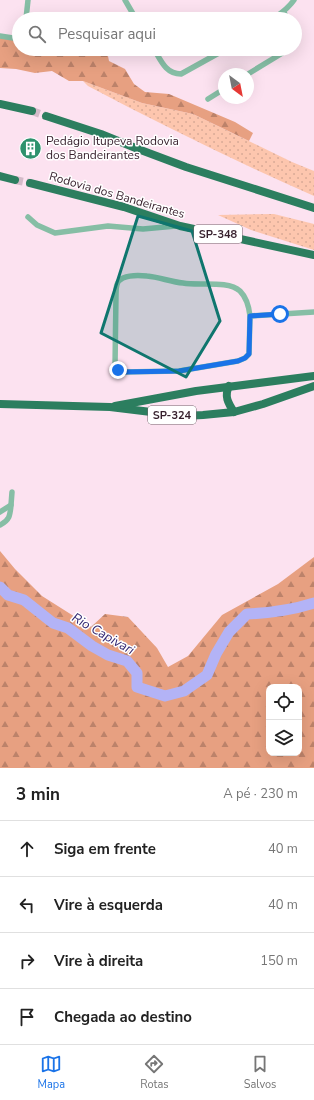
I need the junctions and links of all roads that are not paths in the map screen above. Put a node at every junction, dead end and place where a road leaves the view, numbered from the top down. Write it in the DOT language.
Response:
graph roads {
  1 [pos="28,0"];
  2 [pos="125,0"];
  3 [pos="294,0"];
  4 [pos="27,12"];
  5 [pos="132,12"];
  6 [pos="284,12"];
  7 [pos="0,36"];
  8 [pos="12,38"];
  9 [pos="159,56"];
  10 [pos="213,56"];
  11 [pos="278,56"];
  12 [pos="254,70"];
  13 [pos="218,93"];
  14 [pos="208,99"];
  15 [pos="0,104"];
  16 [pos="32,111"];
  17 [pos="46,116"];
  18 [pos="0,176"];
  19 [pos="15,180"];
  20 [pos="30,183"];
  21 [pos="314,208"];
  22 [pos="28,217"];
  23 [pos="180,226"];
  24 [pos="314,255"];
  25 [pos="314,312"];
  26 [pos="250,316"];
  27 [pos="314,376"];
  28 [pos="229,386"];
  29 [pos="314,386"];
  30 [pos="0,404"];
  31 [pos="110,407"];
  32 [pos="234,412"];
  33 [pos="12,492"];
  34 [pos="11,505"];
  35 [pos="0,512"];
  36 [pos="0,525"];
  1 -- 4 [label="street"];
  2 -- 5 [label="street"];
  3 -- 6 [label="street"];
  7 -- 8 [label="street"];
  9 -- 10 [label="street"];
  11 -- 12 [label="street"];
  13 -- 14 [label="street"];
  15 -- 16 [label="highway"];
  17 -- 21 [label="highway"];
  18 -- 19 [label="highway"];
  20 -- 23 [label="highway, Rodovia dos Bandeirantes / SP-348"];
  22 -- 23 [label="street"];
  23 -- 24 [label="highway, Rodovia dos Bandeirantes / SP-348"];
  25 -- 26 [label="street"];
  26 -- 26 [label="street"];
  27 -- 28 [label="highway, SP-324"];
  28 -- 31 [label="highway, SP-324"];
  28 -- 32 [label="highway"];
  29 -- 32 [label="highway, SP-324"];
  30 -- 31 [label="highway, SP-324"];
  31 -- 32 [label="highway, SP-324"];
  33 -- 34 [label="street"];
  34 -- 35 [label="street"];
  34 -- 36 [label="street"];
}
